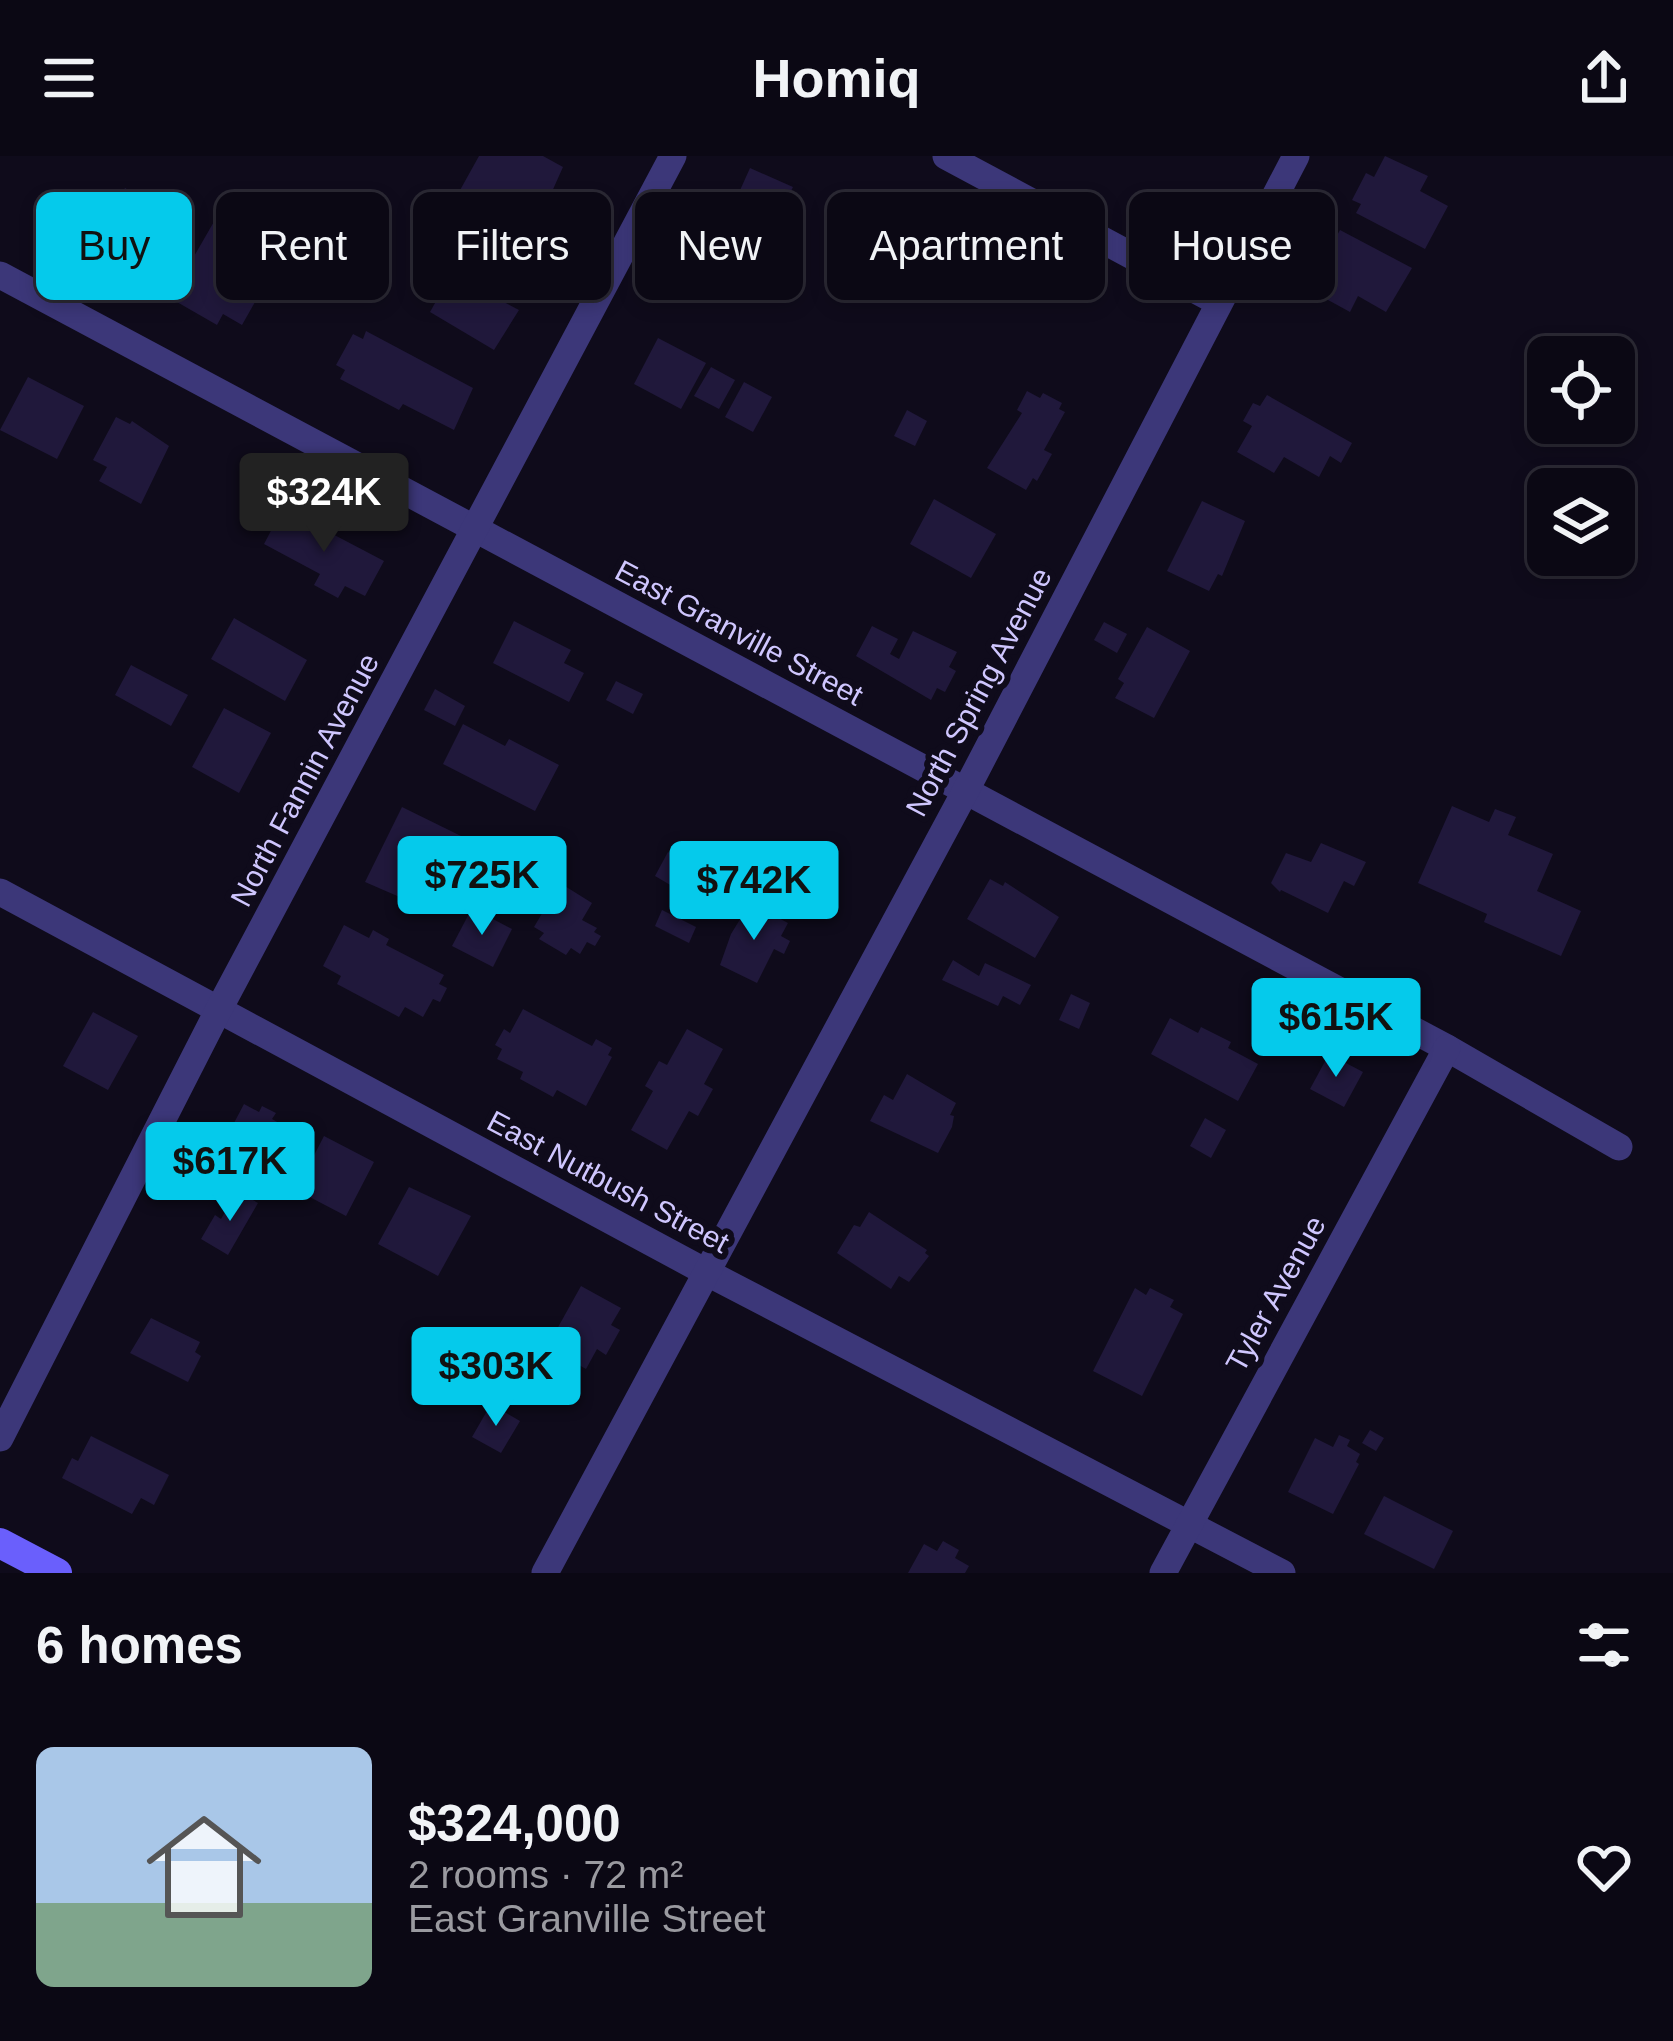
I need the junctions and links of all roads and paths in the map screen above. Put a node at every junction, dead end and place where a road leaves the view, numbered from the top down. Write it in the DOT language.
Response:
graph roads {
  1 [pos="673,156"];
  2 [pos="946,156"];
  3 [pos="1296,156"];
  4 [pos="0,275"];
  5 [pos="1218,302"];
  6 [pos="477,529"];
  7 [pos="965,792"];
  8 [pos="0,892"];
  9 [pos="219,1009"];
  10 [pos="1447,1048"];
  11 [pos="1619,1148"];
  12 [pos="704,1271"];
  13 [pos="0,1438"];
  14 [pos="1188,1525"];
  15 [pos="0,1543"];
  16 [pos="57,1573"];
  17 [pos="545,1573"];
  18 [pos="1163,1573"];
  19 [pos="1282,1573"];
  1 -- 6 [label="street, North Fannin Avenue"];
  2 -- 5 [label="street"];
  3 -- 5 [label="street, North Spring Avenue"];
  4 -- 6 [label="street, East Granville Street"];
  5 -- 7 [label="street, North Spring Avenue"];
  6 -- 7 [label="street, East Granville Street"];
  6 -- 9 [label="street, North Fannin Avenue"];
  7 -- 10 [label="street, East Granville Street"];
  7 -- 12 [label="street, North Spring Avenue"];
  8 -- 9 [label="street, East Nutbush Street"];
  9 -- 12 [label="street, East Nutbush Street"];
  9 -- 13 [label="street, North Fannin Avenue"];
  10 -- 11 [label="street, East Granville Street"];
  10 -- 14 [label="street, Tyler Avenue"];
  12 -- 14 [label="street, East Nutbush Street"];
  12 -- 17 [label="street, North Spring Avenue"];
  14 -- 18 [label="street, Tyler Avenue"];
  14 -- 19 [label="street, East Nutbush Street"];
  15 -- 16 [label="main road"];
}
